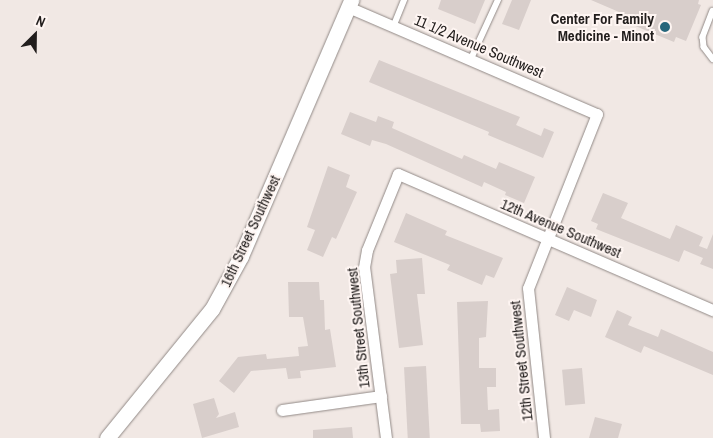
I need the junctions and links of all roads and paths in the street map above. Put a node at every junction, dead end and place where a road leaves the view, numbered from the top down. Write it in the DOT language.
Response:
graph roads {
  1 [pos="404,0"];
  2 [pos="498,0"];
  3 [pos="350,4"];
  4 [pos="713,11"];
  5 [pos="394,25"];
  6 [pos="471,59"];
  7 [pos="713,59"];
  8 [pos="597,114"];
  9 [pos="398,174"];
  10 [pos="547,238"];
  11 [pos="713,310"];
  12 [pos="381,396"];
  13 [pos="282,410"];
  14 [pos="107,438"];
  15 [pos="386,438"];
  16 [pos="544,438"];
  1 -- 5 [label="lane"];
  2 -- 6 [label="lane"];
  3 -- 5 [label="street, 11 1/2 Avenue Southwest"];
  3 -- 14 [label="main road, 16th Street Southwest"];
  4 -- 7 [label="lane"];
  5 -- 6 [label="street, 11 1/2 Avenue Southwest"];
  6 -- 8 [label="street, 11 1/2 Avenue Southwest"];
  8 -- 10 [label="street, 12th Street Southwest"];
  9 -- 10 [label="street, 12th Avenue Southwest"];
  9 -- 12 [label="street, 13th Street Southwest"];
  10 -- 11 [label="street, 12th Avenue Southwest"];
  10 -- 16 [label="street, 12th Street Southwest"];
  12 -- 13 [label="street, 13th Street Southwest"];
  12 -- 15 [label="street, 13th Street Southwest"];
}
